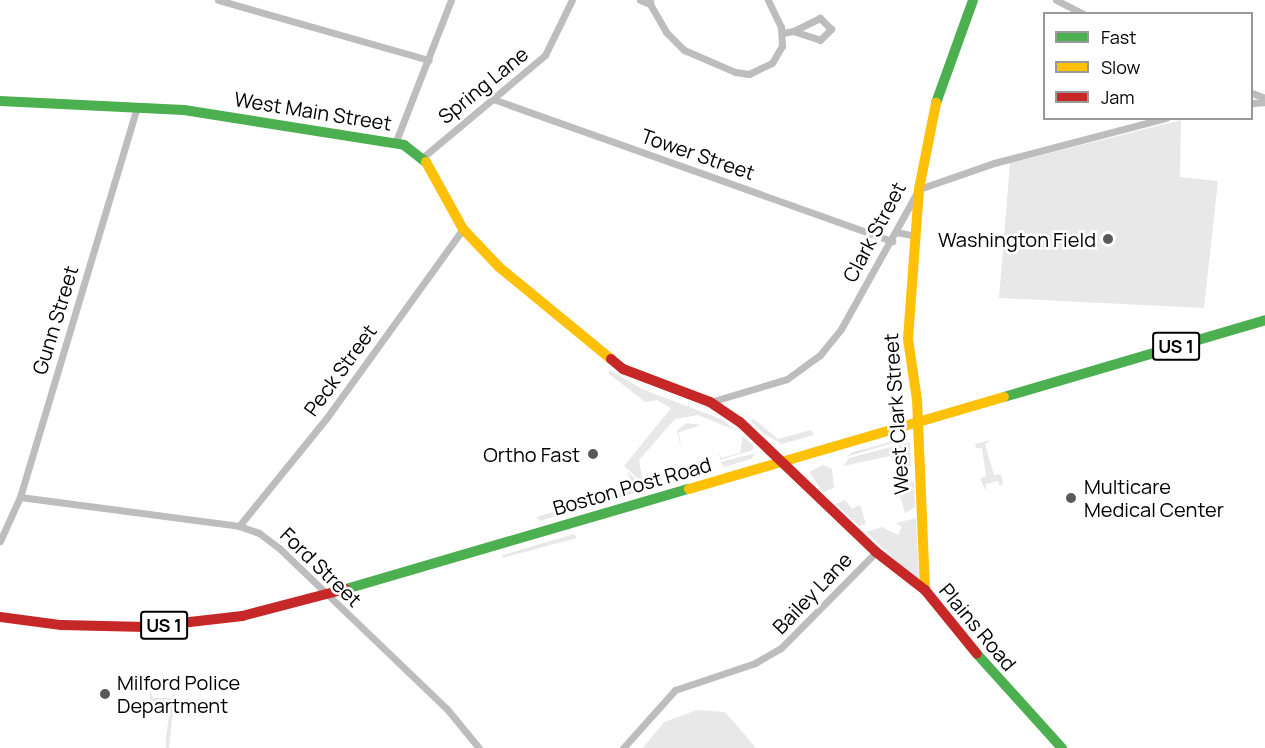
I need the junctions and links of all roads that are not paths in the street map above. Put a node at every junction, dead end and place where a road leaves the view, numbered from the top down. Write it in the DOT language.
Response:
graph roads {
  1 [pos="218,0"];
  2 [pos="451,0"];
  3 [pos="572,0"];
  4 [pos="640,0"];
  5 [pos="768,0"];
  6 [pos="973,0"];
  7 [pos="1056,0"];
  8 [pos="650,2"];
  9 [pos="1079,12"];
  10 [pos="793,31"];
  11 [pos="783,33"];
  12 [pos="429,60"];
  13 [pos="493,99"];
  14 [pos="0,101"];
  15 [pos="137,106"];
  16 [pos="1158,120"];
  17 [pos="396,141"];
  18 [pos="422,158"];
  19 [pos="919,189"];
  20 [pos="463,229"];
  21 [pos="896,232"];
  22 [pos="916,236"];
  23 [pos="892,241"];
  24 [pos="1265,320"];
  25 [pos="710,402"];
  26 [pos="915,420"];
  27 [pos="783,461"];
  28 [pos="20,497"];
  29 [pos="239,526"];
  30 [pos="0,541"];
  31 [pos="876,552"];
  32 [pos="925,590"];
  33 [pos="326,595"];
  34 [pos="0,617"];
  35 [pos="479,748"];
  36 [pos="623,748"];
  37 [pos="1062,748"];
  1 -- 12 [label="street"];
  2 -- 12 [label="street"];
  3 -- 13 [label="street, Spring Lane"];
  4 -- 8 [label="street"];
  5 -- 11 [label="street"];
  6 -- 19 [label="main road, Clark Street"];
  7 -- 9 [label="street"];
  8 -- 11 [label="street"];
  10 -- 10 [label="street"];
  10 -- 11 [label="street"];
  12 -- 17 [label="street"];
  13 -- 18 [label="street, Spring Lane"];
  13 -- 23 [label="street, Tower Street"];
  14 -- 15 [label="main road, West Main Street"];
  15 -- 17 [label="main road, West Main Street"];
  15 -- 28 [label="street, Gunn Street"];
  16 -- 19 [label="street"];
  17 -- 18 [label="main road, West Main Street"];
  18 -- 20 [label="main road, West Main Street"];
  19 -- 21 [label="street, Clark Street"];
  19 -- 22 [label="main road, West Clark Street"];
  20 -- 25 [label="main road, West Main Street"];
  20 -- 29 [label="street, Peck Street"];
  21 -- 22 [label="street"];
  21 -- 23 [label="street, Clark Street"];
  22 -- 26 [label="main road, West Clark Street"];
  23 -- 25 [label="street, Clark Street"];
  24 -- 26 [label="main road, Boston Post Road / US 1"];
  25 -- 27 [label="main road, West Main Street"];
  26 -- 27 [label="main road, Boston Post Road / US 1"];
  26 -- 32 [label="main road, West Clark Street"];
  27 -- 31 [label="main road, Plains Road"];
  27 -- 33 [label="main road, Boston Post Road / US 1"];
  28 -- 29 [label="street, Ford Street"];
  28 -- 30 [label="street, Gunn Street"];
  29 -- 33 [label="street, Ford Street"];
  31 -- 32 [label="main road, Plains Road"];
  31 -- 36 [label="street, Bailey Lane"];
  32 -- 37 [label="main road, Plains Road"];
  33 -- 34 [label="main road, Boston Post Road / US 1"];
  33 -- 35 [label="street, Ford Street"];
}
